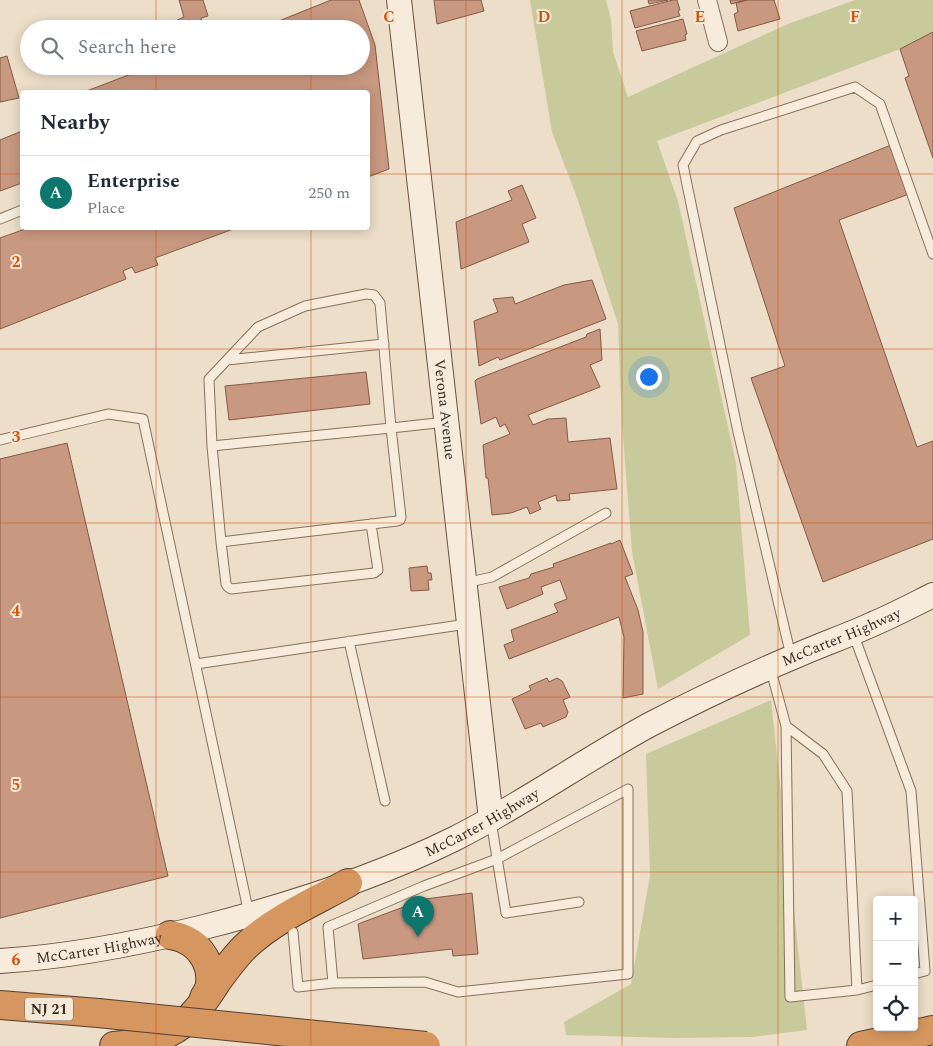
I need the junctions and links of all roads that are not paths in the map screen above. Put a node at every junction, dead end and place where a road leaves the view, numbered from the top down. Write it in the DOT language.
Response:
graph roads {
  1 [pos="399,0"];
  2 [pos="707,0"];
  3 [pos="718,42"];
  4 [pos="20,211"];
  5 [pos="0,219"];
  6 [pos="933,254"];
  7 [pos="384,344"];
  8 [pos="227,360"];
  9 [pos="446,422"];
  10 [pos="391,428"];
  11 [pos="0,440"];
  12 [pos="212,446"];
  13 [pos="606,513"];
  14 [pos="371,524"];
  15 [pos="221,542"];
  16 [pos="464,583"];
  17 [pos="933,596"];
  18 [pos="469,623"];
  19 [pos="853,633"];
  20 [pos="349,641"];
  21 [pos="781,662"];
  22 [pos="196,664"];
  23 [pos="786,726"];
  24 [pos="385,802"];
  25 [pos="491,819"];
  26 [pos="497,858"];
  27 [pos="348,883"];
  28 [pos="579,902"];
  29 [pos="250,916"];
  30 [pos="293,932"];
  31 [pos="170,935"];
  32 [pos="0,961"];
  33 [pos="918,973"];
  34 [pos="333,984"];
  35 [pos="873,986"];
  36 [pos="856,990"];
  37 [pos="0,1005"];
  38 [pos="196,1012"];
  39 [pos="933,1030"];
  40 [pos="933,1038"];
  41 [pos="114,1046"];
  42 [pos="426,1046"];
  43 [pos="861,1046"];
  44 [pos="884,1046"];
  1 -- 9 [label="street, Verona Avenue"];
  2 -- 3 [label="street"];
  4 -- 5 [label="lane"];
  6 -- 21 [label="lane"];
  7 -- 8 [label="lane"];
  7 -- 8 [label="lane"];
  7 -- 10 [label="lane"];
  8 -- 12 [label="lane"];
  9 -- 10 [label="lane"];
  9 -- 16 [label="street, Verona Avenue"];
  10 -- 12 [label="lane"];
  10 -- 14 [label="lane"];
  11 -- 22 [label="lane"];
  12 -- 15 [label="lane"];
  13 -- 16 [label="lane"];
  14 -- 15 [label="lane"];
  14 -- 15 [label="lane"];
  16 -- 18 [label="street, Verona Avenue"];
  17 -- 19 [label="street, McCarter Highway"];
  18 -- 20 [label="lane"];
  18 -- 25 [label="street, Verona Avenue"];
  19 -- 21 [label="street, McCarter Highway"];
  19 -- 33 [label="lane"];
  20 -- 22 [label="lane"];
  20 -- 24 [label="lane"];
  21 -- 23 [label="lane"];
  21 -- 25 [label="street, McCarter Highway"];
  22 -- 29 [label="lane"];
  23 -- 36 [label="lane"];
  23 -- 36 [label="lane"];
  25 -- 26 [label="lane"];
  25 -- 27 [label="street, McCarter Highway"];
  26 -- 28 [label="lane"];
  26 -- 34 [label="lane"];
  26 -- 34 [label="lane"];
  27 -- 29 [label="street, McCarter Highway"];
  27 -- 38 [label="highway"];
  29 -- 31 [label="street, McCarter Highway"];
  30 -- 34 [label="lane"];
  31 -- 32 [label="street, McCarter Highway"];
  31 -- 38 [label="highway"];
  35 -- 36 [label="lane"];
  37 -- 42 [label="highway, NJ 21, bridge"];
  38 -- 41 [label="highway"];
  39 -- 43 [label="highway"];
  40 -- 44 [label="highway"];
}
